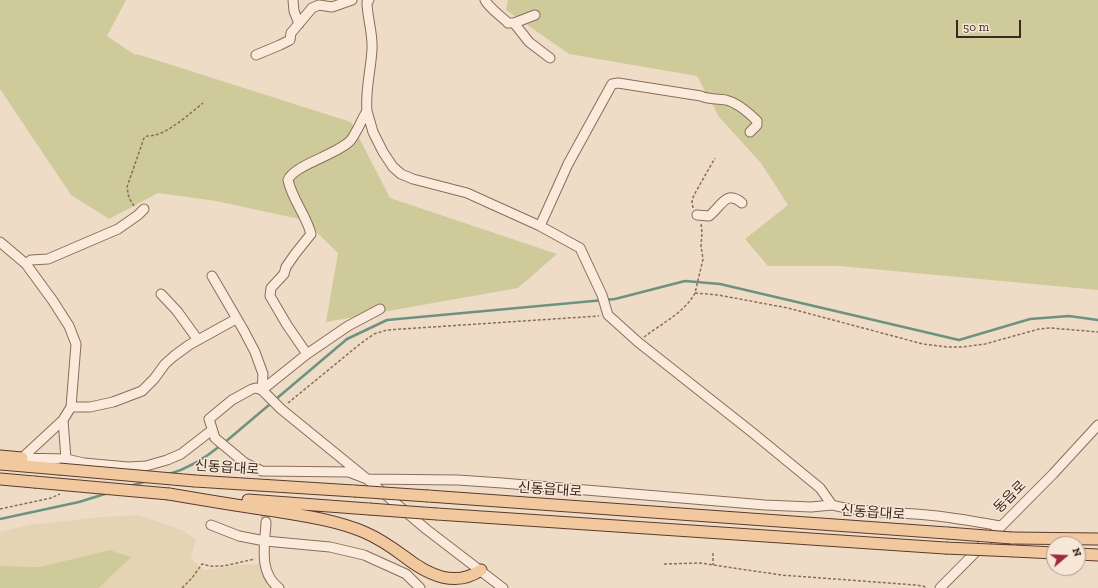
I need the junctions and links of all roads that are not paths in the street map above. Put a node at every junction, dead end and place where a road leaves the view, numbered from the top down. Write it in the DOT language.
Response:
graph roads {
  1 [pos="293,0"];
  2 [pos="352,0"];
  3 [pos="366,0"];
  4 [pos="485,0"];
  5 [pos="535,15"];
  6 [pos="514,23"];
  7 [pos="299,24"];
  8 [pos="256,55"];
  9 [pos="550,58"];
  10 [pos="367,112"];
  11 [pos="750,132"];
  12 [pos="742,203"];
  13 [pos="141,212"];
  14 [pos="697,215"];
  15 [pos="540,226"];
  16 [pos="0,242"];
  17 [pos="26,264"];
  18 [pos="212,276"];
  19 [pos="161,294"];
  20 [pos="380,309"];
  21 [pos="236,319"];
  22 [pos="198,340"];
  23 [pos="307,354"];
  24 [pos="263,392"];
  25 [pos="71,407"];
  26 [pos="63,420"];
  27 [pos="1098,425"];
  28 [pos="213,434"];
  29 [pos="0,456"];
  30 [pos="22,458"];
  31 [pos="66,459"];
  32 [pos="0,464"];
  33 [pos="262,471"];
  34 [pos="0,479"];
  35 [pos="367,479"];
  36 [pos="261,482"];
  37 [pos="169,494"];
  38 [pos="832,505"];
  39 [pos="266,522"];
  40 [pos="211,526"];
  41 [pos="1001,526"];
  42 [pos="1098,540"];
  43 [pos="265,541"];
  44 [pos="1046,553"];
  45 [pos="1086,554"];
  46 [pos="1098,555"];
  47 [pos="481,570"];
  48 [pos="491,585"];
  49 [pos="279,588"];
  50 [pos="420,588"];
  51 [pos="503,588"];
  52 [pos="940,588"];
  1 -- 7 [label="street"];
  2 -- 7 [label="street"];
  3 -- 10 [label="street"];
  4 -- 6 [label="street"];
  5 -- 6 [label="street"];
  6 -- 9 [label="street"];
  7 -- 8 [label="street"];
  10 -- 15 [label="street"];
  10 -- 23 [label="street"];
  11 -- 15 [label="street"];
  12 -- 14 [label="street"];
  13 -- 17 [label="street"];
  15 -- 38 [label="street"];
  16 -- 17 [label="street"];
  17 -- 25 [label="street"];
  18 -- 21 [label="street"];
  19 -- 22 [label="street"];
  20 -- 23 [label="street"];
  21 -- 22 [label="street"];
  21 -- 24 [label="street"];
  22 -- 25 [label="street"];
  23 -- 24 [label="street"];
  24 -- 28 [label="street"];
  24 -- 35 [label="street"];
  25 -- 26 [label="street"];
  26 -- 30 [label="street"];
  26 -- 31 [label="street"];
  27 -- 41 [label="street, 동읍로"];
  28 -- 31 [label="street"];
  28 -- 33 [label="street"];
  29 -- 30 [label="main road"];
  30 -- 31 [label="street"];
  32 -- 42 [label="main road, 신동읍대로, bridge"];
  33 -- 35 [label="street"];
  33 -- 36 [label="street"];
  34 -- 37 [label="main road, bridge"];
  35 -- 38 [label="street"];
  35 -- 47 [label="street"];
  37 -- 44 [label="main road, bridge"];
  37 -- 47 [label="main road"];
  38 -- 41 [label="street"];
  39 -- 43 [label="street"];
  40 -- 43 [label="street"];
  41 -- 52 [label="street, 동읍로"];
  43 -- 49 [label="street"];
  43 -- 50 [label="street"];
  45 -- 46 [label="main road"];
  47 -- 48 [label="street"];
  48 -- 51 [label="street"];
}
